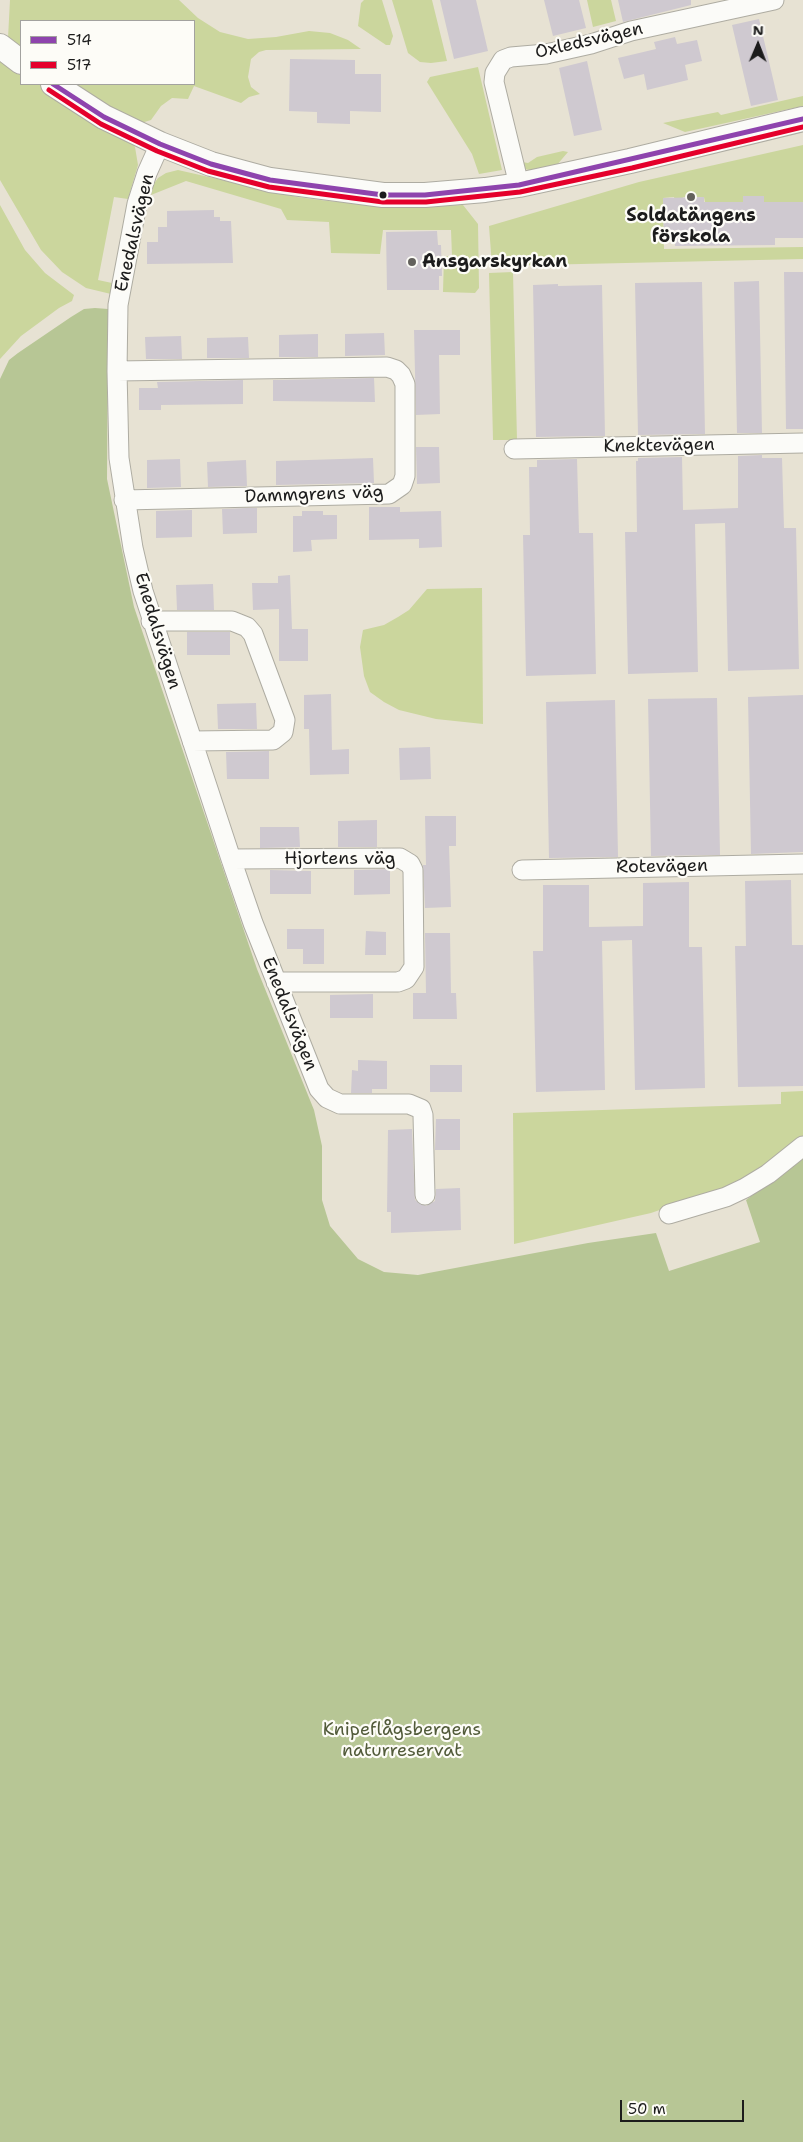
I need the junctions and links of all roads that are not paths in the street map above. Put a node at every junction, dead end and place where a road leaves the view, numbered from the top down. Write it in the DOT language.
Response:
graph roads {
  1 [pos="774,0"];
  2 [pos="0,46"];
  3 [pos="20,61"];
  4 [pos="55,85"];
  5 [pos="803,119"];
  6 [pos="160,144"];
  7 [pos="519,185"];
  8 [pos="116,372"];
  9 [pos="803,443"];
  10 [pos="514,449"];
  11 [pos="124,500"];
  12 [pos="151,622"];
  13 [pos="192,741"];
  14 [pos="231,860"];
  15 [pos="803,864"];
  16 [pos="522,870"];
  17 [pos="276,982"];
  18 [pos="803,1146"];
  19 [pos="425,1196"];
  20 [pos="669,1214"];
  1 -- 7 [label="street, Oxledsvägen"];
  2 -- 3 [label="street"];
  4 -- 6 [label="street"];
  5 -- 7 [label="street"];
  6 -- 7 [label="street"];
  6 -- 8 [label="street, Enedalsvägen"];
  8 -- 11 [label="street, Enedalsvägen"];
  8 -- 11 [label="street, Dammgrens väg"];
  9 -- 10 [label="street, Knektevägen"];
  11 -- 12 [label="street, Enedalsvägen"];
  12 -- 13 [label="street, Enedalsvägen"];
  12 -- 13 [label="street"];
  13 -- 14 [label="street, Enedalsvägen"];
  14 -- 17 [label="street, Enedalsvägen"];
  14 -- 17 [label="street, Hjortens väg"];
  15 -- 16 [label="street, Rotevägen"];
  17 -- 19 [label="street, Enedalsvägen"];
  18 -- 20 [label="street"];
}
